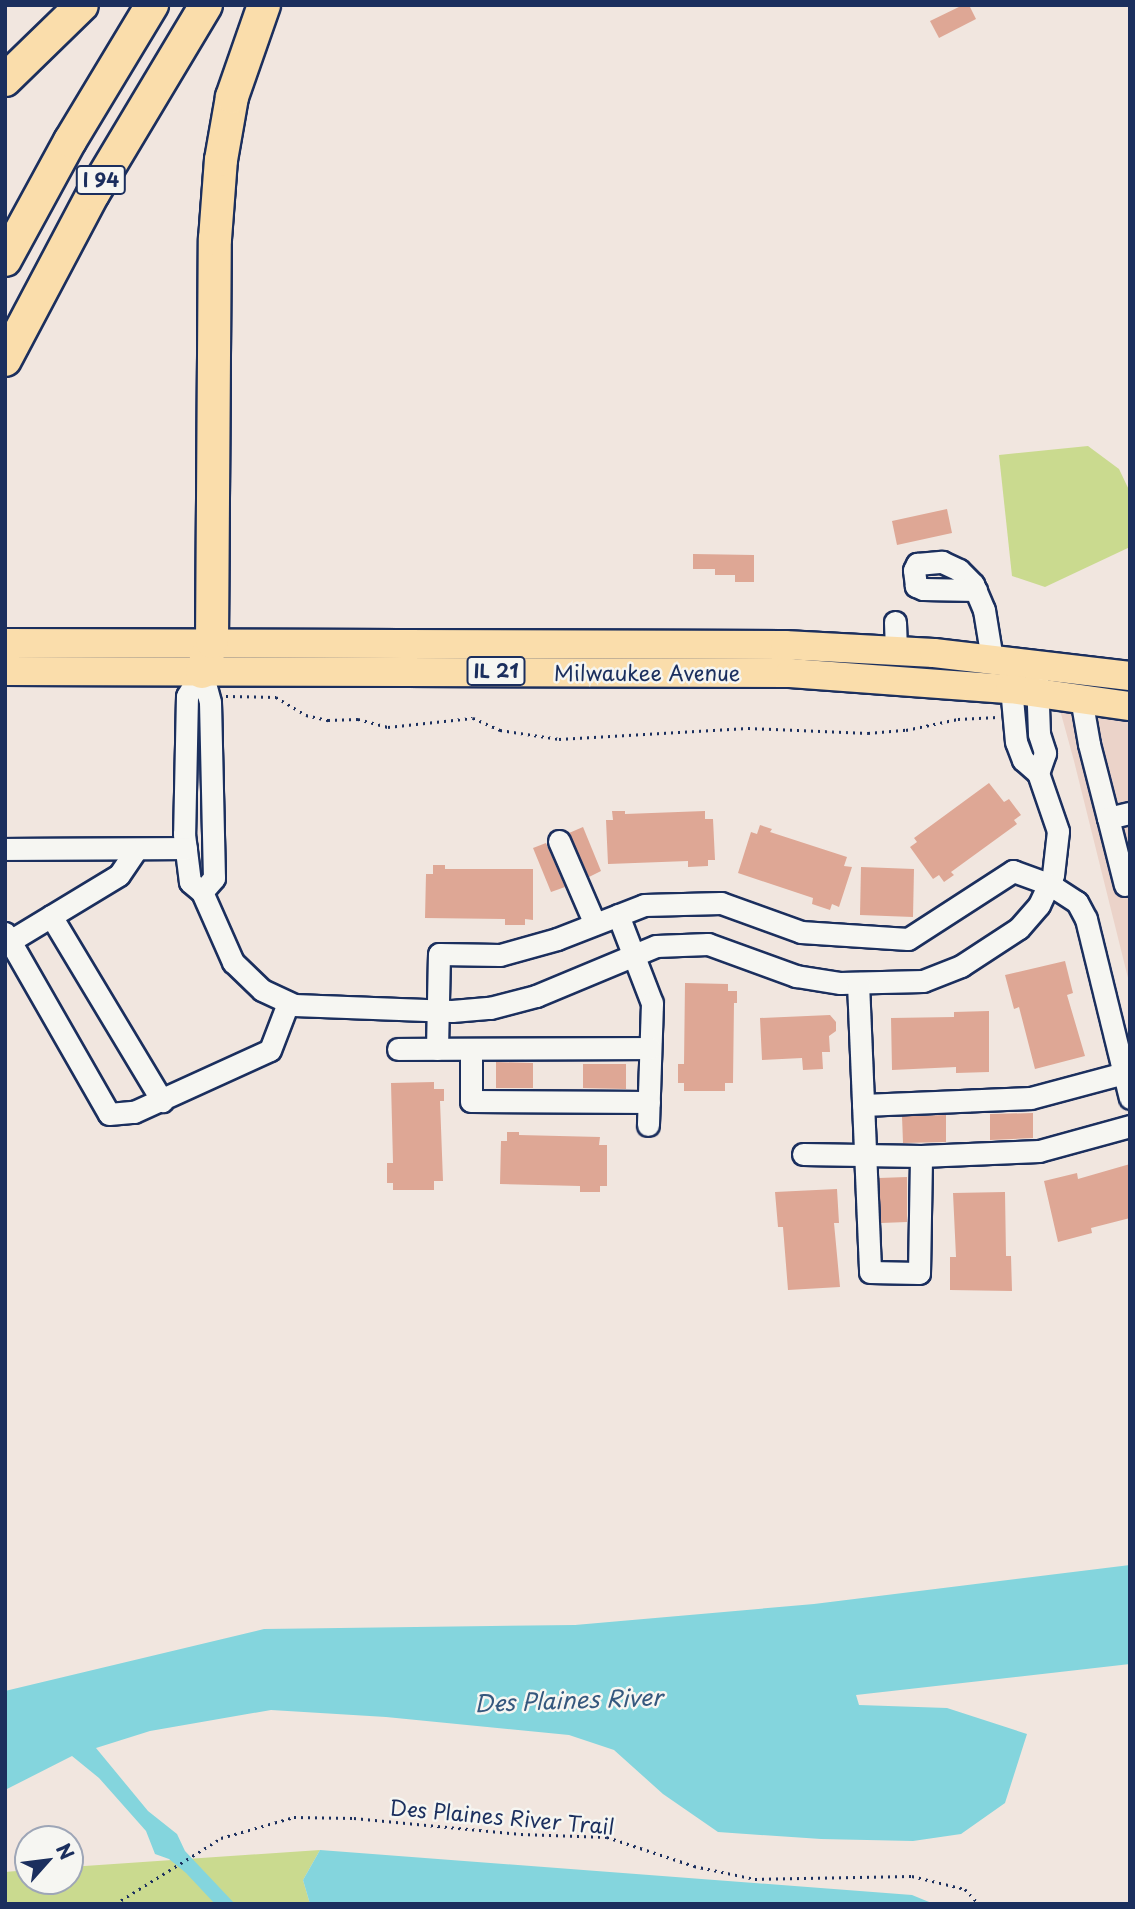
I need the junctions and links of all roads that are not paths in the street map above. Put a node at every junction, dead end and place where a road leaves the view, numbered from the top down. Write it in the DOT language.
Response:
graph roads {
  1 [pos="82,5"];
  2 [pos="152,5"];
  3 [pos="206,5"];
  4 [pos="264,5"];
  5 [pos="5,80"];
  6 [pos="5,260"];
  7 [pos="5,360"];
  8 [pos="976,590"];
  9 [pos="895,622"];
  10 [pos="5,643"];
  11 [pos="895,650"];
  12 [pos="207,657"];
  13 [pos="5,671"];
  14 [pos="1017,673"];
  15 [pos="1130,677"];
  16 [pos="1081,698"];
  17 [pos="1130,706"];
  18 [pos="1130,813"];
  19 [pos="1108,818"];
  20 [pos="211,821"];
  21 [pos="184,823"];
  22 [pos="559,841"];
  23 [pos="186,848"];
  24 [pos="5,849"];
  25 [pos="136,850"];
  26 [pos="1049,884"];
  27 [pos="1125,886"];
  28 [pos="202,892"];
  29 [pos="618,915"];
  30 [pos="51,916"];
  31 [pos="595,924"];
  32 [pos="7,940"];
  33 [pos="634,955"];
  34 [pos="859,984"];
  35 [pos="288,1003"];
  36 [pos="437,1010"];
  37 [pos="650,1048"];
  38 [pos="398,1049"];
  39 [pos="437,1049"];
  40 [pos="471,1049"];
  41 [pos="1124,1073"];
  42 [pos="1130,1098"];
  43 [pos="162,1101"];
  44 [pos="649,1102"];
  45 [pos="863,1105"];
  46 [pos="648,1125"];
  47 [pos="1130,1126"];
  48 [pos="803,1154"];
  49 [pos="921,1156"];
  50 [pos="866,1157"];
  1 -- 5 [label="highway"];
  2 -- 6 [label="highway, I 94"];
  3 -- 7 [label="highway, I 94"];
  4 -- 12 [label="highway"];
  8 -- 14 [label="street"];
  9 -- 11 [label="street"];
  10 -- 12 [label="main road, Milwaukee Avenue / IL 21"];
  11 -- 12 [label="main road, Milwaukee Avenue / IL 21"];
  11 -- 14 [label="main road, Milwaukee Avenue / IL 21"];
  12 -- 13 [label="main road, Milwaukee Avenue / IL 21"];
  12 -- 14 [label="main road, Milwaukee Avenue / IL 21"];
  12 -- 20 [label="street"];
  12 -- 21 [label="street"];
  14 -- 15 [label="main road"];
  14 -- 16 [label="main road"];
  14 -- 26 [label="street"];
  16 -- 17 [label="main road"];
  16 -- 19 [label="street"];
  18 -- 19 [label="street"];
  19 -- 27 [label="street"];
  20 -- 21 [label="street"];
  20 -- 28 [label="street"];
  21 -- 23 [label="street"];
  22 -- 31 [label="street"];
  23 -- 25 [label="street"];
  23 -- 28 [label="street"];
  24 -- 25 [label="street"];
  25 -- 30 [label="street"];
  26 -- 29 [label="street"];
  26 -- 34 [label="street"];
  26 -- 41 [label="street"];
  28 -- 35 [label="street"];
  29 -- 31 [label="street"];
  29 -- 33 [label="street"];
  30 -- 32 [label="street"];
  30 -- 43 [label="street"];
  31 -- 36 [label="street"];
  32 -- 43 [label="street"];
  33 -- 34 [label="street"];
  33 -- 36 [label="street"];
  33 -- 37 [label="street"];
  34 -- 45 [label="street"];
  35 -- 36 [label="street"];
  35 -- 43 [label="street"];
  36 -- 39 [label="street"];
  37 -- 40 [label="street"];
  37 -- 44 [label="street"];
  38 -- 39 [label="street"];
  39 -- 40 [label="street"];
  40 -- 44 [label="street"];
  41 -- 42 [label="street"];
  41 -- 45 [label="street"];
  44 -- 46 [label="street"];
  45 -- 50 [label="street"];
  47 -- 49 [label="street"];
  48 -- 50 [label="street"];
  49 -- 50 [label="street"];
  49 -- 50 [label="street"];
}
